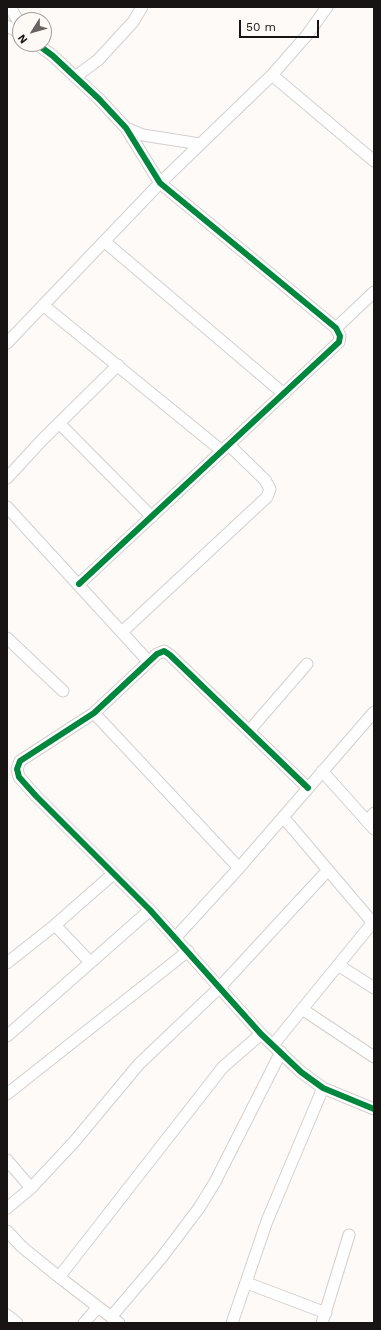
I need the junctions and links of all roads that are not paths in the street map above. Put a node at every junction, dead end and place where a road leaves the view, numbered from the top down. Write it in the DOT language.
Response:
graph roads {
  1 [pos="142,7"];
  2 [pos="327,7"];
  3 [pos="46,52"];
  4 [pos="272,75"];
  5 [pos="75,77"];
  6 [pos="126,128"];
  7 [pos="200,144"];
  8 [pos="374,161"];
  9 [pos="160,183"];
  10 [pos="105,242"];
  11 [pos="374,292"];
  12 [pos="43,305"];
  13 [pos="336,328"];
  14 [pos="7,342"];
  15 [pos="118,365"];
  16 [pos="284,394"];
  17 [pos="59,423"];
  18 [pos="225,448"];
  19 [pos="7,478"];
  20 [pos="7,507"];
  21 [pos="152,516"];
  22 [pos="79,584"];
  23 [pos="126,636"];
  24 [pos="7,638"];
  25 [pos="146,659"];
  26 [pos="307,664"];
  27 [pos="63,690"];
  28 [pos="374,712"];
  29 [pos="94,713"];
  30 [pos="249,731"];
  31 [pos="322,771"];
  32 [pos="308,788"];
  33 [pos="283,817"];
  34 [pos="372,821"];
  35 [pos="239,868"];
  36 [pos="328,870"];
  37 [pos="114,874"];
  38 [pos="150,910"];
  39 [pos="373,922"];
  40 [pos="55,925"];
  41 [pos="176,937"];
  42 [pos="188,951"];
  43 [pos="90,962"];
  44 [pos="7,963"];
  45 [pos="338,965"];
  46 [pos="220,987"];
  47 [pos="374,988"];
  48 [pos="302,1010"];
  49 [pos="261,1034"];
  50 [pos="7,1036"];
  51 [pos="277,1049"];
  52 [pos="374,1057"];
  53 [pos="323,1088"];
  54 [pos="7,1094"];
  55 [pos="374,1109"];
  56 [pos="7,1160"];
  57 [pos="31,1188"];
  58 [pos="7,1208"];
  59 [pos="7,1231"];
  60 [pos="349,1235"];
  61 [pos="59,1277"];
  62 [pos="247,1282"];
  63 [pos="98,1307"];
  64 [pos="7,1315"];
  65 [pos="324,1318"];
  66 [pos="115,1320"];
  67 [pos="17,1323"];
  68 [pos="84,1323"];
  69 [pos="232,1323"];
  1 -- 5 [label="street"];
  2 -- 4 [label="street"];
  3 -- 5 [label="street"];
  4 -- 7 [label="street"];
  4 -- 8 [label="street"];
  5 -- 6 [label="street"];
  6 -- 7 [label="street"];
  6 -- 9 [label="street"];
  7 -- 9 [label="street"];
  9 -- 10 [label="street"];
  9 -- 13 [label="street"];
  10 -- 12 [label="street"];
  10 -- 16 [label="street"];
  11 -- 13 [label="street"];
  12 -- 14 [label="street"];
  12 -- 15 [label="street"];
  13 -- 16 [label="street"];
  15 -- 17 [label="street"];
  15 -- 18 [label="street"];
  16 -- 18 [label="street"];
  17 -- 19 [label="street"];
  17 -- 21 [label="street"];
  18 -- 21 [label="street"];
  18 -- 23 [label="street"];
  20 -- 22 [label="street"];
  21 -- 22 [label="street"];
  22 -- 23 [label="street"];
  23 -- 25 [label="street"];
  24 -- 27 [label="street"];
  25 -- 29 [label="street"];
  25 -- 30 [label="street"];
  26 -- 30 [label="street"];
  28 -- 31 [label="street"];
  29 -- 35 [label="street"];
  29 -- 37 [label="street"];
  30 -- 32 [label="street"];
  31 -- 32 [label="street"];
  31 -- 34 [label="street"];
  32 -- 33 [label="street"];
  33 -- 35 [label="street"];
  33 -- 36 [label="street"];
  35 -- 41 [label="street"];
  36 -- 39 [label="street"];
  36 -- 46 [label="street"];
  37 -- 38 [label="street"];
  37 -- 40 [label="street"];
  38 -- 41 [label="street"];
  38 -- 43 [label="street"];
  39 -- 45 [label="street"];
  40 -- 43 [label="street"];
  40 -- 44 [label="street"];
  41 -- 42 [label="street"];
  42 -- 46 [label="street"];
  42 -- 54 [label="street"];
  43 -- 50 [label="street"];
  45 -- 47 [label="street"];
  45 -- 48 [label="street"];
  46 -- 49 [label="street"];
  46 -- 57 [label="street"];
  48 -- 51 [label="street"];
  48 -- 52 [label="street"];
  49 -- 51 [label="street"];
  49 -- 61 [label="street"];
  51 -- 53 [label="street"];
  51 -- 66 [label="street"];
  53 -- 55 [label="street"];
  53 -- 62 [label="street"];
  56 -- 57 [label="street"];
  57 -- 58 [label="street"];
  59 -- 61 [label="street"];
  60 -- 65 [label="street"];
  61 -- 63 [label="street"];
  62 -- 65 [label="street"];
  62 -- 69 [label="street"];
  63 -- 66 [label="street"];
  63 -- 68 [label="street"];
  64 -- 67 [label="street"];
}
